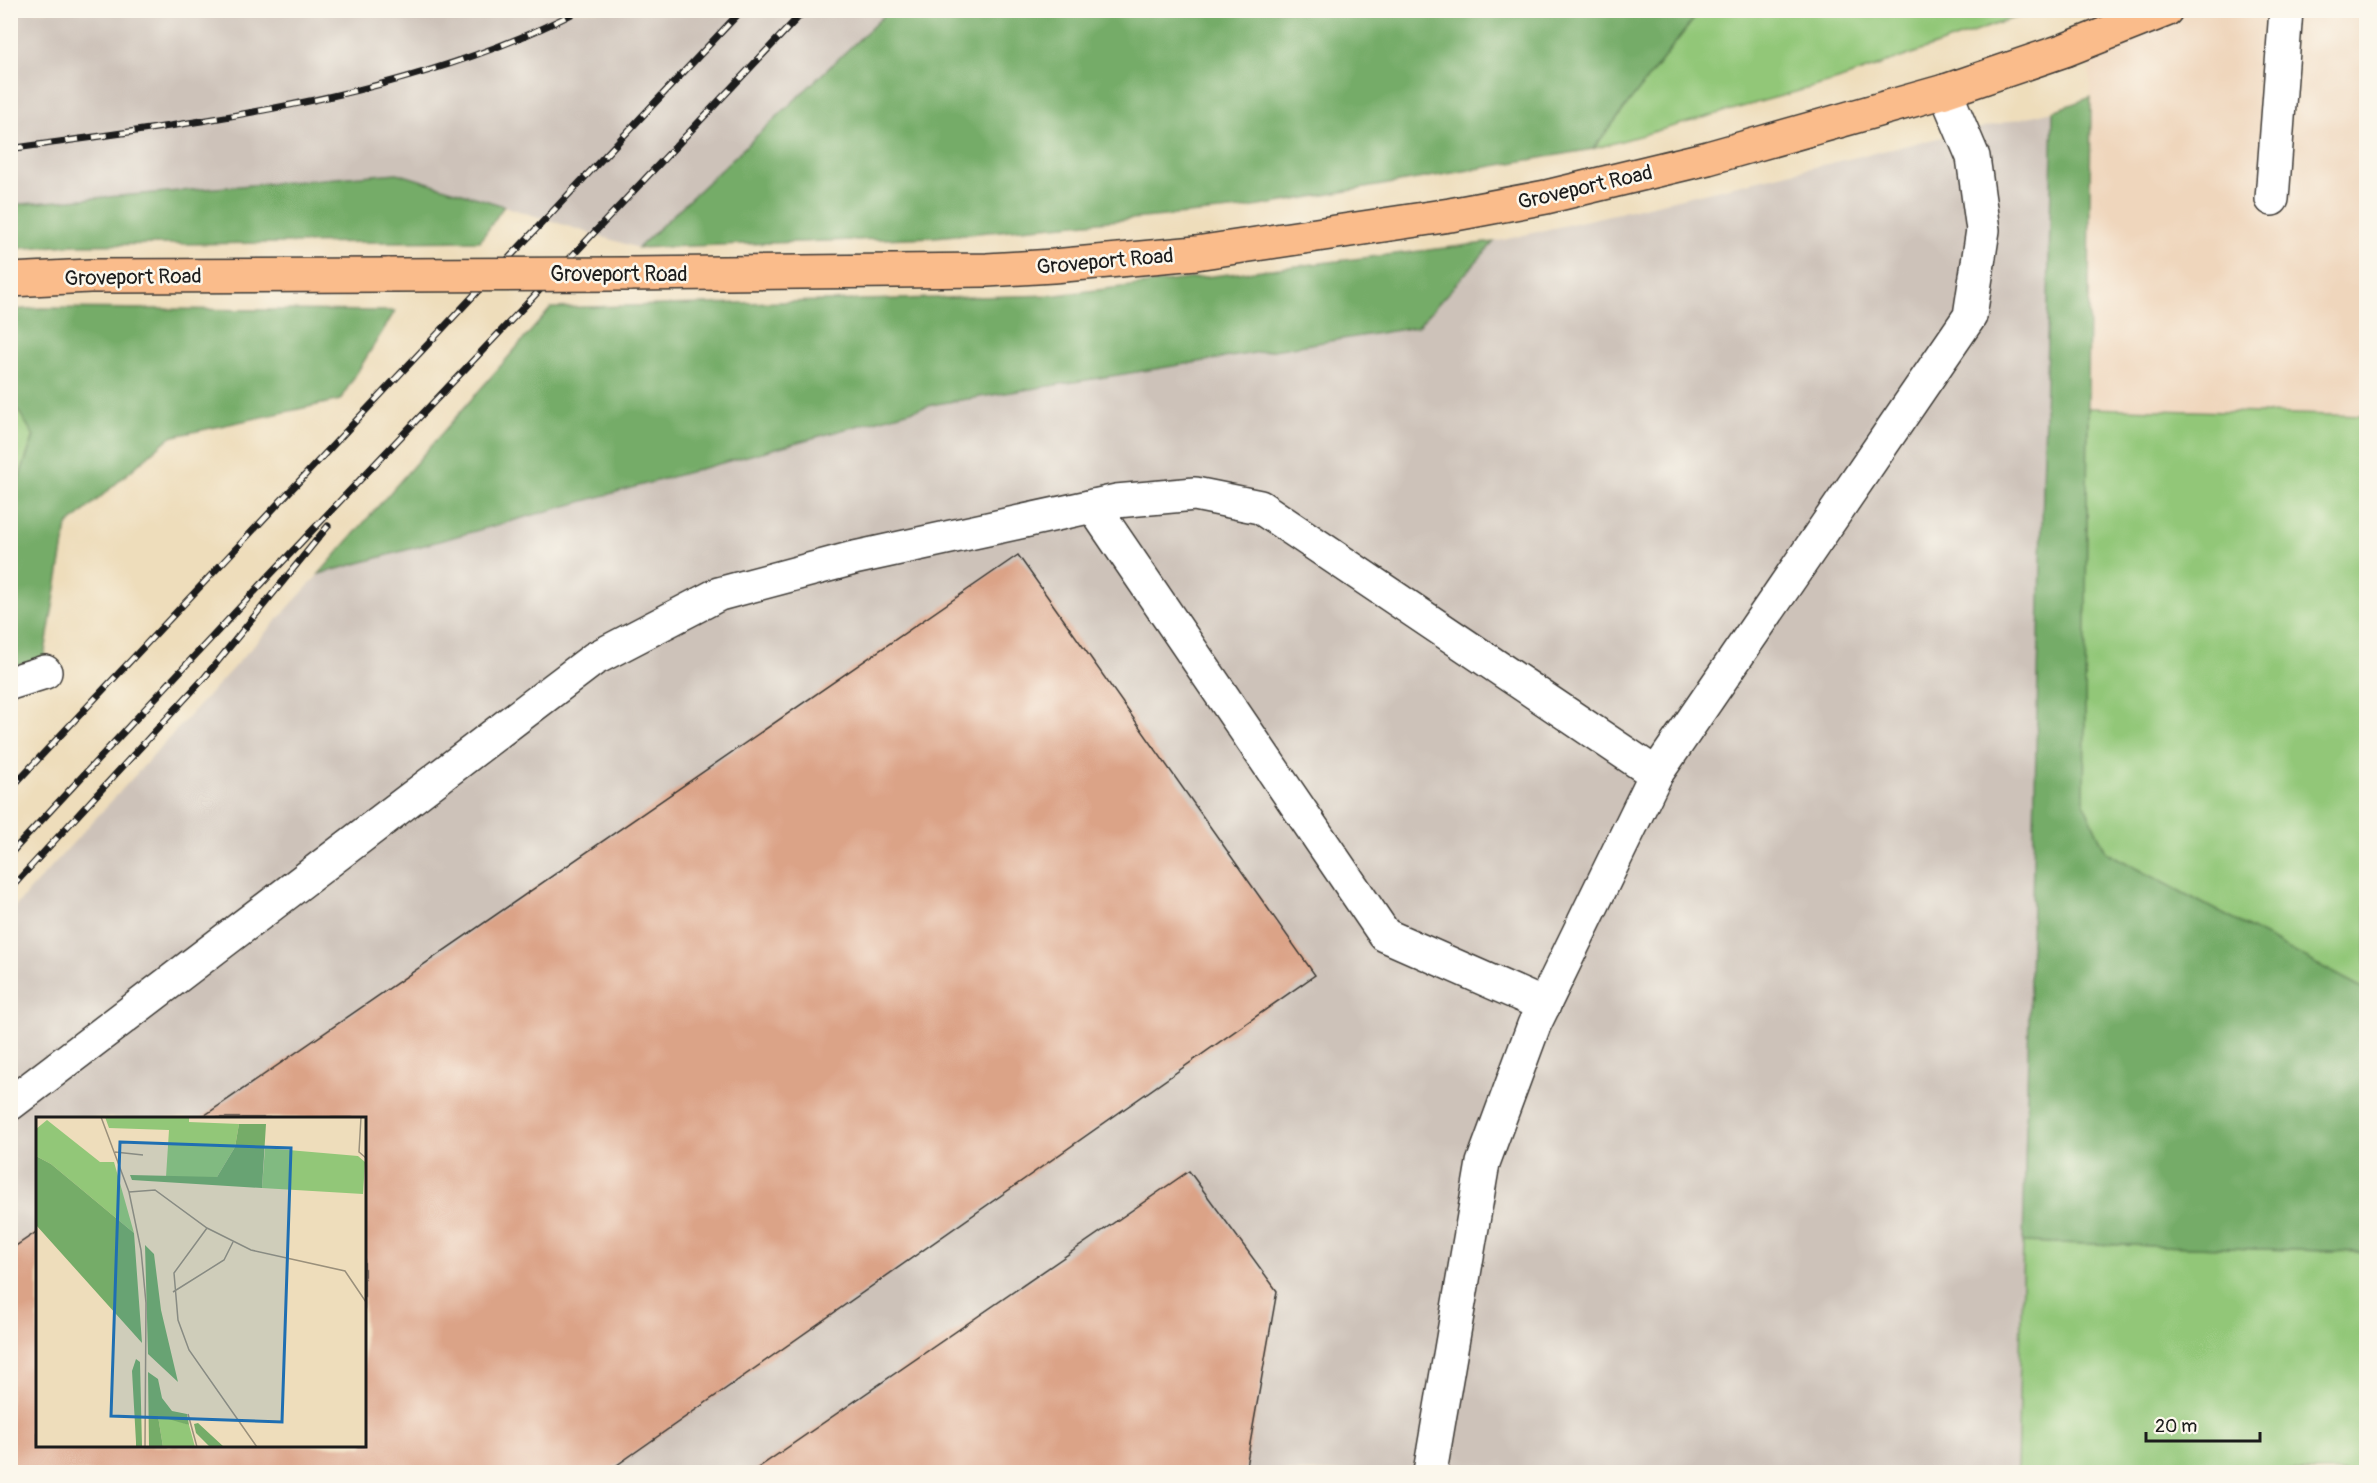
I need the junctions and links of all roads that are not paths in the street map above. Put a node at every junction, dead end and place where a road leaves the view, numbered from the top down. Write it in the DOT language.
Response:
graph roads {
  1 [pos="2166,10"];
  2 [pos="2286,10"];
  3 [pos="1945,91"];
  4 [pos="2272,199"];
  5 [pos="10,280"];
  6 [pos="1093,506"];
  7 [pos="45,672"];
  8 [pos="10,683"];
  9 [pos="1656,774"];
  10 [pos="1544,1005"];
  11 [pos="10,1104"];
  12 [pos="1430,1473"];
  1 -- 3 [label="main road, Groveport Road"];
  2 -- 4 [label="lane"];
  3 -- 5 [label="main road, Groveport Road, bridge"];
  3 -- 9 [label="lane"];
  6 -- 9 [label="lane"];
  6 -- 10 [label="lane"];
  6 -- 11 [label="lane"];
  7 -- 8 [label="lane"];
  9 -- 10 [label="lane"];
  10 -- 12 [label="lane"];
}
